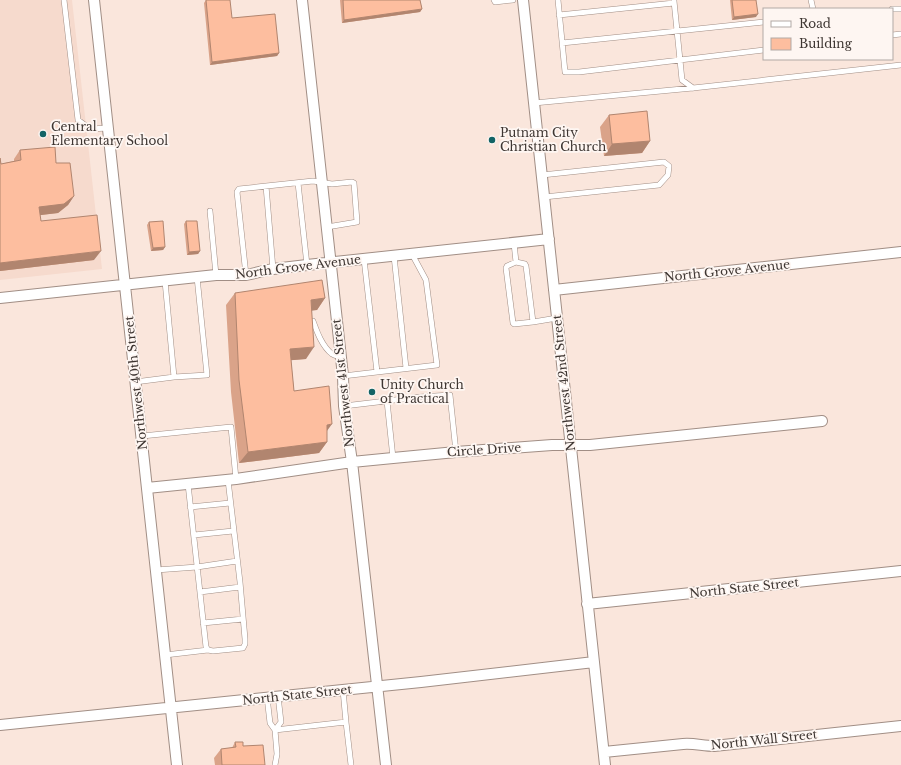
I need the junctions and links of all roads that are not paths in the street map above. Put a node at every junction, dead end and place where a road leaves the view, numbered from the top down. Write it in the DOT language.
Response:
graph roads {
  1 [pos="64,0"];
  2 [pos="94,0"];
  3 [pos="302,0"];
  4 [pos="494,0"];
  5 [pos="513,0"];
  6 [pos="523,0"];
  7 [pos="558,0"];
  8 [pos="674,2"];
  9 [pos="559,15"];
  10 [pos="763,22"];
  11 [pos="677,30"];
  12 [pos="562,43"];
  13 [pos="763,50"];
  14 [pos="680,60"];
  15 [pos="901,66"];
  16 [pos="693,88"];
  17 [pos="534,103"];
  18 [pos="108,128"];
  19 [pos="542,175"];
  20 [pos="298,183"];
  21 [pos="322,183"];
  22 [pos="266,186"];
  23 [pos="544,198"];
  24 [pos="210,211"];
  25 [pos="327,226"];
  26 [pos="549,239"];
  27 [pos="514,243"];
  28 [pos="901,252"];
  29 [pos="412,254"];
  30 [pos="394,256"];
  31 [pos="364,259"];
  32 [pos="516,262"];
  33 [pos="331,263"];
  34 [pos="307,265"];
  35 [pos="273,269"];
  36 [pos="216,275"];
  37 [pos="246,275"];
  38 [pos="197,277"];
  39 [pos="165,281"];
  40 [pos="125,285"];
  41 [pos="554,290"];
  42 [pos="0,298"];
  43 [pos="557,318"];
  44 [pos="313,321"];
  45 [pos="532,322"];
  46 [pos="341,357"];
  47 [pos="406,368"];
  48 [pos="376,372"];
  49 [pos="343,376"];
  50 [pos="174,377"];
  51 [pos="136,382"];
  52 [pos="387,401"];
  53 [pos="344,406"];
  54 [pos="822,420"];
  55 [pos="142,436"];
  56 [pos="570,445"];
  57 [pos="456,452"];
  58 [pos="393,458"];
  59 [pos="352,462"];
  60 [pos="232,479"];
  61 [pos="188,484"];
  62 [pos="147,488"];
  63 [pos="230,503"];
  64 [pos="190,507"];
  65 [pos="233,531"];
  66 [pos="194,535"];
  67 [pos="237,561"];
  68 [pos="197,566"];
  69 [pos="156,570"];
  70 [pos="901,571"];
  71 [pos="240,587"];
  72 [pos="200,592"];
  73 [pos="587,604"];
  74 [pos="243,619"];
  75 [pos="203,623"];
  76 [pos="208,650"];
  77 [pos="165,655"];
  78 [pos="594,662"];
  79 [pos="377,686"];
  80 [pos="343,690"];
  81 [pos="278,696"];
  82 [pos="267,698"];
  83 [pos="171,708"];
  84 [pos="346,722"];
  85 [pos="0,725"];
  86 [pos="901,726"];
  87 [pos="274,730"];
  88 [pos="604,752"];
  89 [pos="177,765"];
  90 [pos="275,765"];
  91 [pos="351,765"];
  92 [pos="386,765"];
  93 [pos="605,765"];
  1 -- 18 [label="lane"];
  2 -- 18 [label="street, Northwest 40th Street"];
  3 -- 21 [label="street, Northwest 41st Street"];
  4 -- 5 [label="lane"];
  6 -- 17 [label="street, Northwest 42nd Street"];
  7 -- 9 [label="lane"];
  8 -- 9 [label="lane"];
  8 -- 11 [label="lane"];
  9 -- 12 [label="lane"];
  10 -- 11 [label="lane"];
  11 -- 12 [label="lane"];
  11 -- 14 [label="lane"];
  12 -- 14 [label="lane"];
  13 -- 14 [label="lane"];
  14 -- 16 [label="lane"];
  15 -- 16 [label="lane"];
  16 -- 17 [label="lane"];
  17 -- 19 [label="street, Northwest 42nd Street"];
  18 -- 40 [label="street, Northwest 40th Street"];
  19 -- 23 [label="street, Northwest 42nd Street"];
  19 -- 23 [label="lane"];
  20 -- 21 [label="lane"];
  20 -- 22 [label="lane"];
  20 -- 34 [label="lane"];
  21 -- 25 [label="street, Northwest 41st Street"];
  21 -- 25 [label="lane"];
  22 -- 35 [label="lane"];
  22 -- 37 [label="lane"];
  23 -- 26 [label="street, Northwest 42nd Street"];
  24 -- 36 [label="lane"];
  25 -- 33 [label="street, Northwest 41st Street"];
  26 -- 27 [label="street, North Grove Avenue"];
  26 -- 41 [label="street, Northwest 42nd Street"];
  27 -- 29 [label="street, North Grove Avenue"];
  27 -- 32 [label="lane"];
  28 -- 41 [label="street, North Grove Avenue"];
  29 -- 30 [label="street, North Grove Avenue"];
  29 -- 47 [label="lane"];
  30 -- 31 [label="street, North Grove Avenue"];
  30 -- 47 [label="lane"];
  31 -- 33 [label="street, North Grove Avenue"];
  31 -- 48 [label="lane"];
  32 -- 45 [label="lane"];
  32 -- 45 [label="lane"];
  33 -- 34 [label="street, North Grove Avenue"];
  33 -- 46 [label="street, Northwest 41st Street"];
  34 -- 35 [label="street, North Grove Avenue"];
  35 -- 37 [label="street, North Grove Avenue"];
  36 -- 37 [label="street, North Grove Avenue"];
  36 -- 38 [label="street, North Grove Avenue"];
  38 -- 39 [label="street, North Grove Avenue"];
  38 -- 50 [label="lane"];
  39 -- 40 [label="street, North Grove Avenue"];
  39 -- 50 [label="lane"];
  40 -- 42 [label="street, North Grove Avenue"];
  40 -- 51 [label="street, Northwest 40th Street"];
  41 -- 43 [label="street, Northwest 42nd Street"];
  43 -- 45 [label="lane"];
  43 -- 56 [label="street, Northwest 42nd Street"];
  44 -- 46 [label="lane"];
  46 -- 49 [label="street, Northwest 41st Street"];
  47 -- 48 [label="lane"];
  48 -- 49 [label="lane"];
  49 -- 53 [label="street, Northwest 41st Street"];
  50 -- 51 [label="lane"];
  51 -- 55 [label="street, Northwest 40th Street"];
  52 -- 53 [label="lane"];
  52 -- 57 [label="lane"];
  52 -- 58 [label="lane"];
  53 -- 59 [label="street, Northwest 41st Street"];
  54 -- 56 [label="street, Circle Drive"];
  55 -- 60 [label="lane"];
  55 -- 62 [label="street, Northwest 40th Street"];
  56 -- 57 [label="street, Circle Drive"];
  56 -- 73 [label="street, Northwest 42nd Street"];
  57 -- 58 [label="street, Circle Drive"];
  58 -- 59 [label="street, Circle Drive"];
  59 -- 60 [label="street, Circle Drive"];
  59 -- 79 [label="street, Northwest 41st Street"];
  60 -- 61 [label="street, Circle Drive"];
  60 -- 63 [label="lane"];
  61 -- 62 [label="street, Circle Drive"];
  61 -- 64 [label="lane"];
  62 -- 69 [label="street, Northwest 40th Street"];
  63 -- 64 [label="lane"];
  63 -- 65 [label="lane"];
  64 -- 66 [label="lane"];
  65 -- 66 [label="lane"];
  65 -- 67 [label="lane"];
  66 -- 68 [label="lane"];
  67 -- 68 [label="lane"];
  67 -- 71 [label="lane"];
  68 -- 69 [label="lane"];
  68 -- 72 [label="lane"];
  69 -- 77 [label="street, Northwest 40th Street"];
  70 -- 73 [label="street, North State Street"];
  71 -- 72 [label="lane"];
  71 -- 74 [label="lane"];
  72 -- 75 [label="lane"];
  73 -- 78 [label="street, Northwest 42nd Street"];
  74 -- 75 [label="lane"];
  74 -- 76 [label="lane"];
  75 -- 76 [label="lane"];
  76 -- 77 [label="lane"];
  77 -- 83 [label="street, Northwest 40th Street"];
  78 -- 79 [label="street, North State Street"];
  78 -- 88 [label="street, Northwest 42nd Street"];
  79 -- 80 [label="street, North State Street"];
  79 -- 92 [label="street, Northwest 41st Street"];
  80 -- 81 [label="street, North State Street"];
  80 -- 84 [label="lane"];
  81 -- 82 [label="street, North State Street"];
  81 -- 87 [label="lane"];
  82 -- 83 [label="street, North State Street"];
  82 -- 87 [label="lane"];
  83 -- 85 [label="street, North State Street"];
  83 -- 89 [label="street, Northwest 40th Street"];
  84 -- 87 [label="lane"];
  84 -- 91 [label="lane"];
  86 -- 88 [label="street, North Wall Street"];
  87 -- 90 [label="lane"];
  88 -- 93 [label="street, Northwest 42nd Street"];
}
